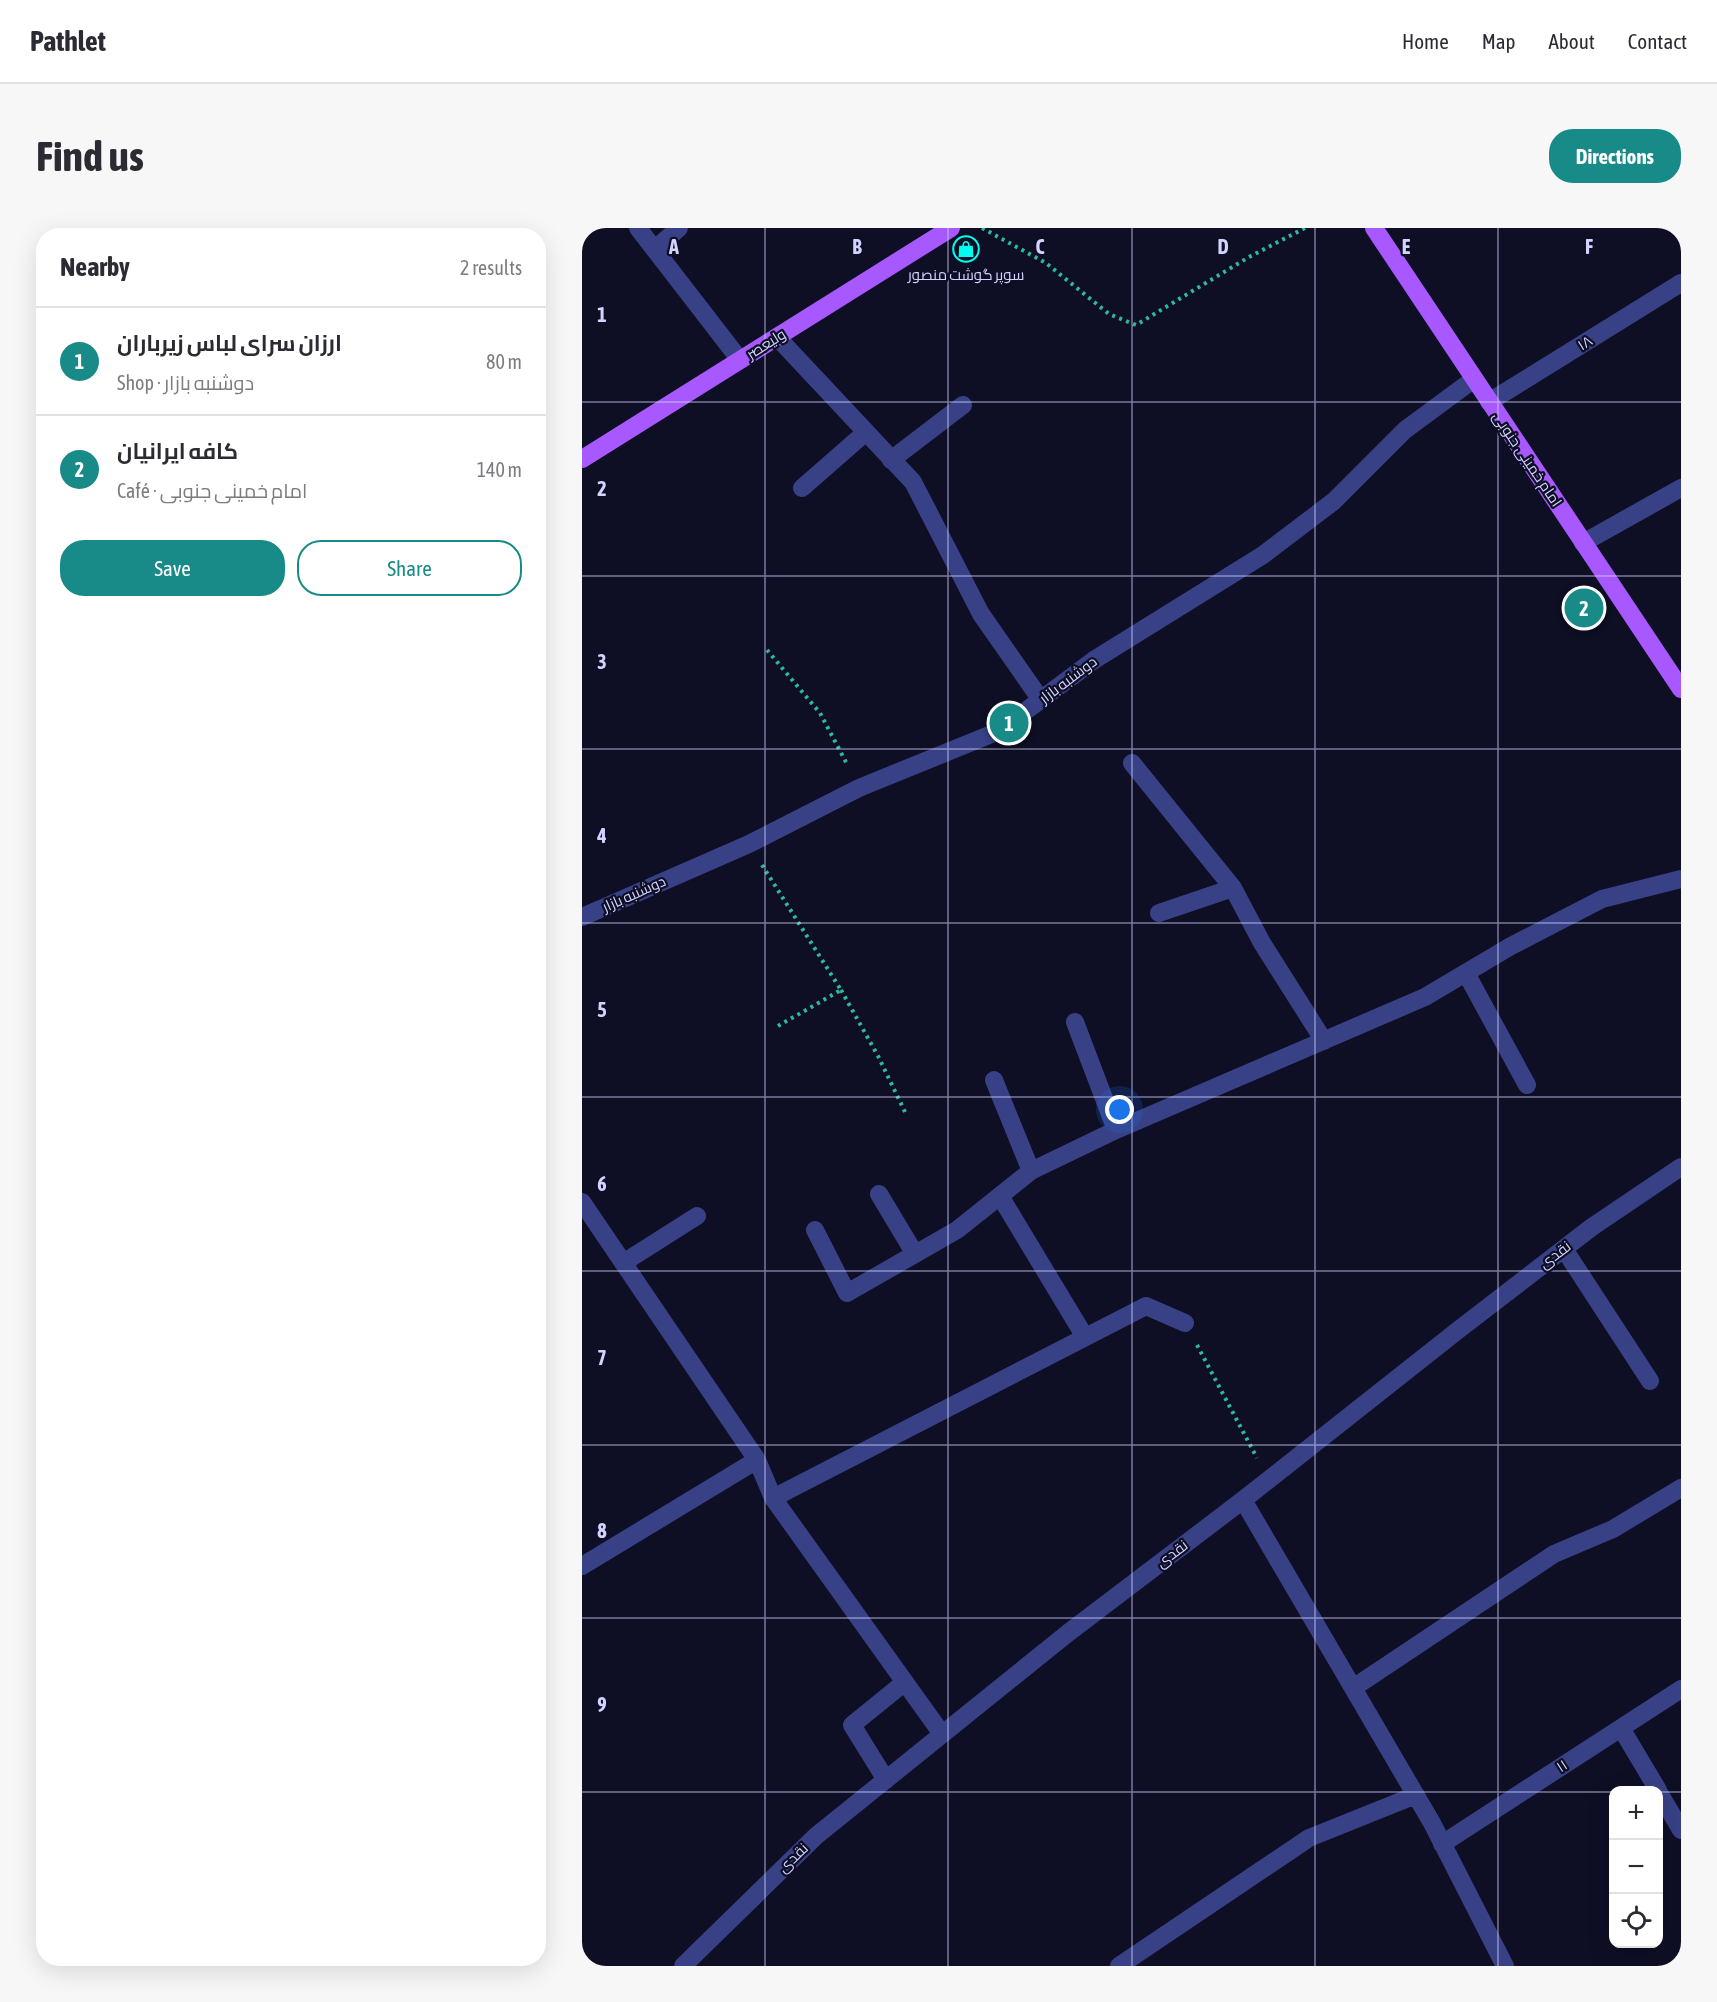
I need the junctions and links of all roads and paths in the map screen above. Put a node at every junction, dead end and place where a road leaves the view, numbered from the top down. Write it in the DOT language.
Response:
graph roads {
  1 [pos="638,228"];
  2 [pos="679,228"];
  3 [pos="951,228"];
  4 [pos="982,228"];
  5 [pos="1305,228"];
  6 [pos="1374,228"];
  7 [pos="655,249"];
  8 [pos="1681,283"];
  9 [pos="777,337"];
  10 [pos="740,360"];
  11 [pos="1474,379"];
  12 [pos="1489,402"];
  13 [pos="963,405"];
  14 [pos="866,432"];
  15 [pos="582,459"];
  16 [pos="891,460"];
  17 [pos="802,488"];
  18 [pos="1681,488"];
  19 [pos="1583,543"];
  20 [pos="767,650"];
  21 [pos="1681,689"];
  22 [pos="1041,700"];
  23 [pos="1132,763"];
  24 [pos="859,788"];
  25 [pos="749,844"];
  26 [pos="1681,879"];
  27 [pos="1233,888"];
  28 [pos="1158,913"];
  29 [pos="582,917"];
  30 [pos="1466,973"];
  31 [pos="842,990"];
  32 [pos="1075,1022"];
  33 [pos="778,1026"];
  34 [pos="1324,1041"];
  35 [pos="994,1080"];
  36 [pos="1527,1085"];
  37 [pos="905,1112"];
  38 [pos="1116,1130"];
  39 [pos="1681,1167"];
  40 [pos="1031,1171"];
  41 [pos="879,1194"];
  42 [pos="1000,1196"];
  43 [pos="582,1202"];
  44 [pos="697,1216"];
  45 [pos="815,1230"];
  46 [pos="1564,1249"];
  47 [pos="915,1254"];
  48 [pos="623,1263"];
  49 [pos="1185,1323"];
  50 [pos="1085,1337"];
  51 [pos="1650,1381"];
  52 [pos="757,1460"];
  53 [pos="1269,1480"];
  54 [pos="1681,1488"];
  55 [pos="773,1498"];
  56 [pos="1244,1500"];
  57 [pos="582,1566"];
  58 [pos="905,1682"];
  59 [pos="1353,1688"];
  60 [pos="1681,1689"];
  61 [pos="1621,1728"];
  62 [pos="942,1734"];
  63 [pos="886,1780"];
  64 [pos="1655,1786"];
  65 [pos="1416,1795"];
  66 [pos="1663,1799"];
  67 [pos="1681,1830"];
  68 [pos="1442,1844"];
  69 [pos="699,1950"];
  70 [pos="683,1966"];
  71 [pos="709,1966"];
  72 [pos="1119,1966"];
  73 [pos="1505,1966"];
  1 -- 7 [label="street"];
  2 -- 7 [label="street"];
  3 -- 9 [label="main road, ولیعصر"];
  4 -- 5 [label="path"];
  6 -- 11 [label="main road, امام خمینی جنوبی"];
  7 -- 10 [label="street"];
  8 -- 12 [label="street, ۱۸"];
  9 -- 10 [label="main road, ولیعصر"];
  9 -- 14 [label="street"];
  10 -- 15 [label="main road, ولیعصر"];
  11 -- 12 [label="main road, امام خمینی جنوبی"];
  11 -- 22 [label="street, دوشنبه بازار"];
  12 -- 19 [label="main road, امام خمینی جنوبی"];
  13 -- 16 [label="street"];
  14 -- 16 [label="street"];
  14 -- 17 [label="street"];
  16 -- 22 [label="street"];
  18 -- 19 [label="street"];
  19 -- 21 [label="main road, امام خمینی جنوبی"];
  20 -- 24 [label="path"];
  22 -- 24 [label="street, دوشنبه بازار"];
  23 -- 27 [label="street"];
  24 -- 25 [label="street, دوشنبه بازار"];
  25 -- 29 [label="street, دوشنبه بازار"];
  25 -- 31 [label="path"];
  26 -- 30 [label="street"];
  27 -- 28 [label="street"];
  27 -- 34 [label="street"];
  30 -- 34 [label="street"];
  30 -- 36 [label="street"];
  31 -- 33 [label="path"];
  31 -- 37 [label="path"];
  32 -- 38 [label="street"];
  34 -- 38 [label="street"];
  35 -- 40 [label="street"];
  38 -- 40 [label="street"];
  39 -- 46 [label="street, نقدی"];
  40 -- 42 [label="street"];
  41 -- 47 [label="street"];
  42 -- 47 [label="street"];
  42 -- 50 [label="street"];
  43 -- 48 [label="street"];
  44 -- 48 [label="street"];
  45 -- 47 [label="street"];
  46 -- 51 [label="street"];
  46 -- 53 [label="street, نقدی"];
  48 -- 52 [label="street"];
  49 -- 50 [label="street"];
  49 -- 53 [label="path"];
  50 -- 55 [label="street"];
  52 -- 55 [label="street"];
  52 -- 57 [label="street"];
  53 -- 56 [label="street, نقدی"];
  54 -- 59 [label="street"];
  55 -- 58 [label="street"];
  56 -- 59 [label="street"];
  56 -- 62 [label="street, نقدی"];
  58 -- 62 [label="street"];
  58 -- 63 [label="street"];
  59 -- 65 [label="street"];
  60 -- 61 [label="street, ۱۱"];
  61 -- 64 [label="street"];
  61 -- 68 [label="street, ۱۱"];
  62 -- 63 [label="street, نقدی"];
  63 -- 69 [label="street, نقدی"];
  65 -- 68 [label="street"];
  65 -- 72 [label="street"];
  66 -- 67 [label="street"];
  68 -- 73 [label="street"];
  69 -- 70 [label="street, نقدی"];
  69 -- 71 [label="street"];
}
